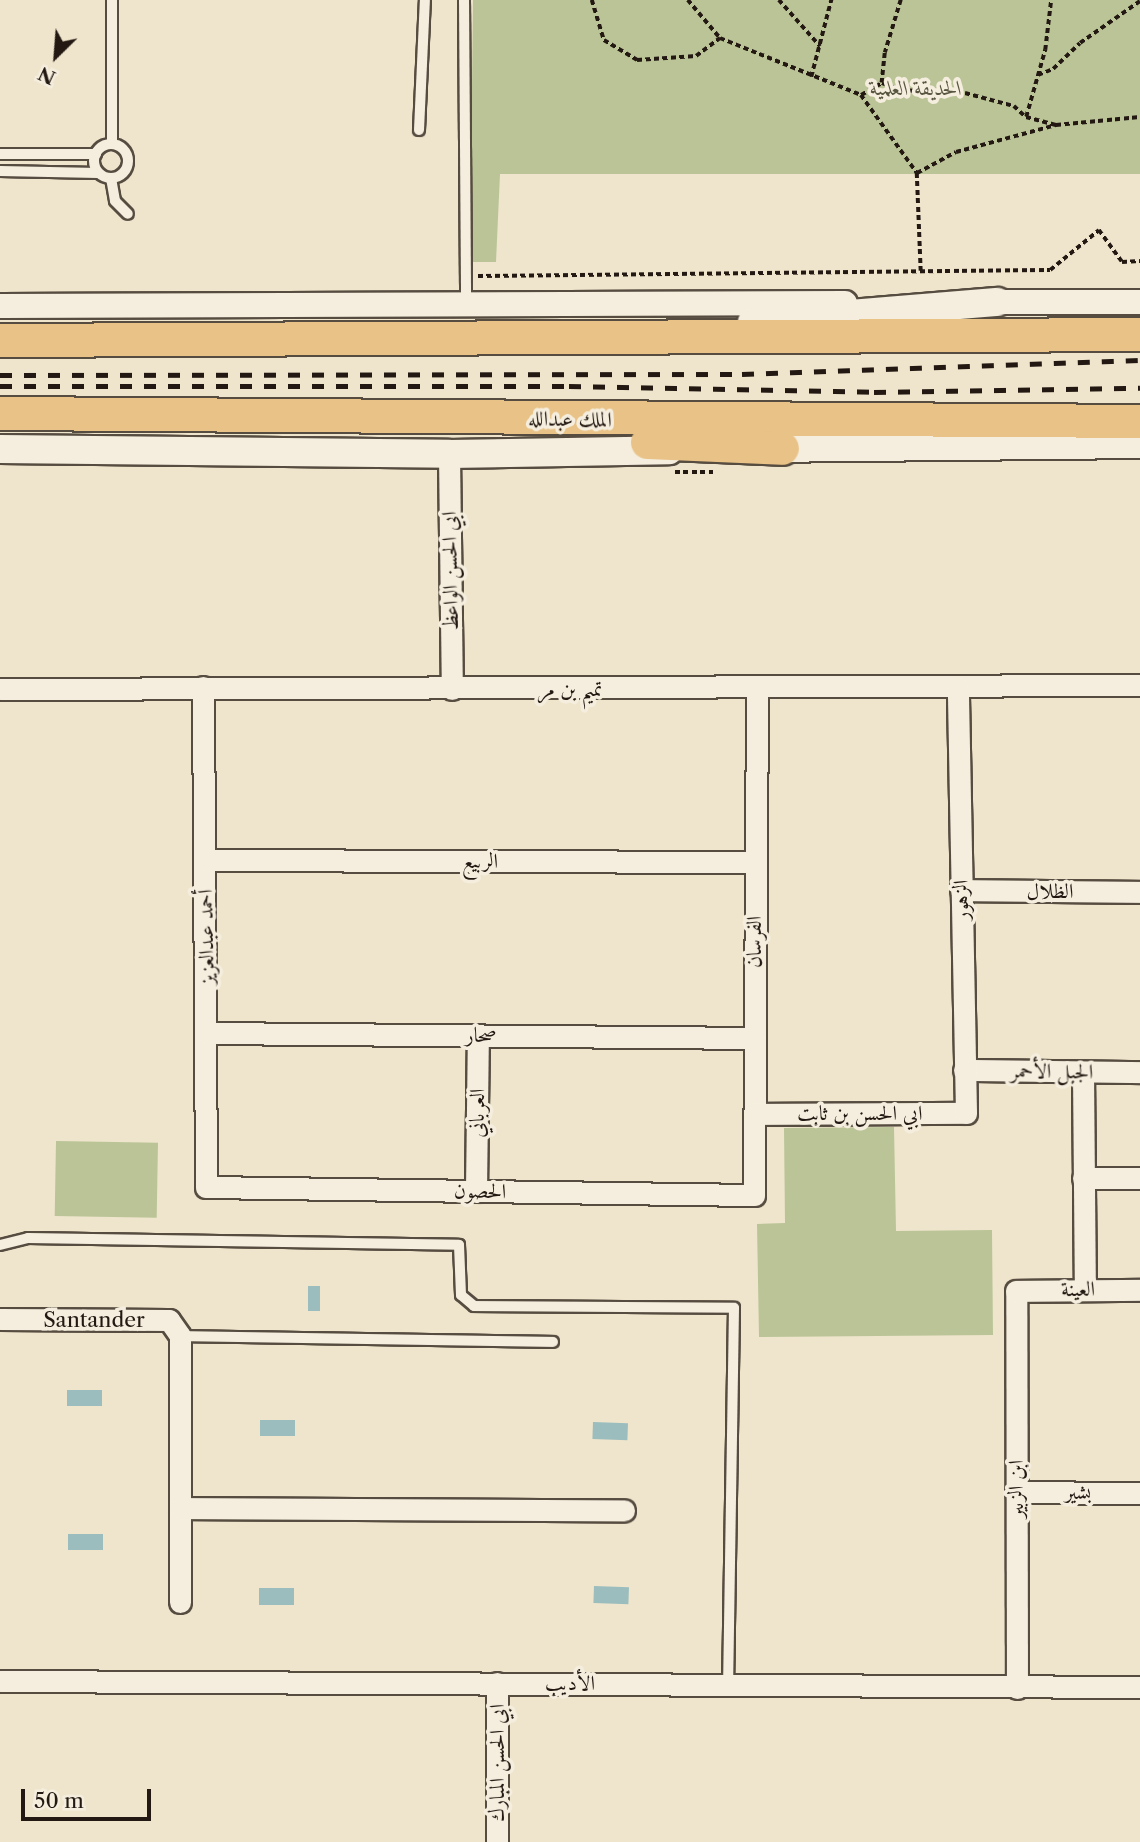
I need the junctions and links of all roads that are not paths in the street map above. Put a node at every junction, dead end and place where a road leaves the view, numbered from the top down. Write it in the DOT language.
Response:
graph roads {
  1 [pos="112,0"];
  2 [pos="425,0"];
  3 [pos="464,0"];
  4 [pos="419,130"];
  5 [pos="112,144"];
  6 [pos="0,154"];
  7 [pos="96,154"];
  8 [pos="0,171"];
  9 [pos="98,173"];
  10 [pos="111,178"];
  11 [pos="128,214"];
  12 [pos="997,302"];
  13 [pos="1140,302"];
  14 [pos="0,306"];
  15 [pos="466,306"];
  16 [pos="0,325"];
  17 [pos="1140,334"];
  18 [pos="593,336"];
  19 [pos="0,340"];
  20 [pos="181,340"];
  21 [pos="1,413"];
  22 [pos="1140,421"];
  23 [pos="1140,444"];
  24 [pos="782,448"];
  25 [pos="0,449"];
  26 [pos="449,454"];
  27 [pos="1140,685"];
  28 [pos="203,687"];
  29 [pos="757,688"];
  30 [pos="958,688"];
  31 [pos="0,689"];
  32 [pos="452,689"];
  33 [pos="205,860"];
  34 [pos="754,862"];
  35 [pos="961,891"];
  36 [pos="1140,892"];
  37 [pos="207,1033"];
  38 [pos="478,1035"];
  39 [pos="755,1038"];
  40 [pos="964,1070"];
  41 [pos="1083,1072"];
  42 [pos="1140,1072"];
  43 [pos="967,1113"];
  44 [pos="754,1114"];
  45 [pos="1083,1178"];
  46 [pos="1140,1178"];
  47 [pos="206,1187"];
  48 [pos="476,1191"];
  49 [pos="754,1195"];
  50 [pos="0,1245"];
  51 [pos="1085,1288"];
  52 [pos="1016,1290"];
  53 [pos="1140,1290"];
  54 [pos="0,1319"];
  55 [pos="180,1336"];
  56 [pos="553,1342"];
  57 [pos="1016,1492"];
  58 [pos="1140,1493"];
  59 [pos="180,1508"];
  60 [pos="624,1510"];
  61 [pos="180,1602"];
  62 [pos="0,1681"];
  63 [pos="728,1682"];
  64 [pos="497,1683"];
  65 [pos="1140,1687"];
  66 [pos="1017,1688"];
  67 [pos="497,1842"];
  1 -- 5 [label="lane"];
  2 -- 4 [label="lane"];
  3 -- 15 [label="lane"];
  5 -- 7 [label="lane"];
  5 -- 10 [label="lane"];
  6 -- 7 [label="lane"];
  7 -- 9 [label="lane"];
  8 -- 9 [label="lane"];
  9 -- 10 [label="lane"];
  10 -- 11 [label="lane"];
  12 -- 13 [label="street"];
  12 -- 15 [label="street"];
  12 -- 18 [label="main road"];
  14 -- 15 [label="street"];
  16 -- 20 [label="highway"];
  17 -- 18 [label="highway"];
  18 -- 20 [label="highway"];
  19 -- 20 [label="highway"];
  21 -- 22 [label="highway, الملك عبدالله"];
  21 -- 24 [label="highway"];
  23 -- 24 [label="main road"];
  24 -- 26 [label="main road"];
  25 -- 26 [label="main road"];
  26 -- 32 [label="street, ابي الحسن الواعظ"];
  27 -- 30 [label="street, تميم بن مر"];
  28 -- 31 [label="street, تميم بن مر"];
  28 -- 32 [label="street, تميم بن مر"];
  28 -- 33 [label="street, أحمد عبدالعزيز"];
  29 -- 30 [label="street, تميم بن مر"];
  29 -- 32 [label="street, تميم بن مر"];
  29 -- 34 [label="street, الفرسان"];
  30 -- 35 [label="street, الزهور"];
  33 -- 34 [label="street, الربيع"];
  33 -- 37 [label="street, أحمد عبدالعزيز"];
  34 -- 39 [label="street, الفرسان"];
  35 -- 36 [label="street, الظلال"];
  35 -- 40 [label="street, الزهور"];
  37 -- 38 [label="street, صحار"];
  37 -- 47 [label="street, أحمد عبدالعزيز"];
  38 -- 39 [label="street, صحار"];
  38 -- 48 [label="street, العرباني"];
  39 -- 44 [label="street, الفرسان"];
  40 -- 41 [label="street, الجبل الأحمر"];
  40 -- 43 [label="street, الزهور"];
  41 -- 42 [label="street, الجبل الأحمر"];
  41 -- 45 [label="street"];
  43 -- 44 [label="street, ابي الحسن بن ثابت"];
  44 -- 49 [label="street, الفرسان"];
  45 -- 46 [label="street"];
  45 -- 51 [label="street"];
  47 -- 48 [label="street, الحصون"];
  48 -- 49 [label="street, الحصون"];
  50 -- 63 [label="lane"];
  51 -- 52 [label="street, العينة"];
  51 -- 53 [label="street, العينة"];
  52 -- 57 [label="street, ابن الزبير"];
  54 -- 55 [label="street, Santander"];
  55 -- 56 [label="lane"];
  55 -- 59 [label="street"];
  57 -- 58 [label="street, بشير"];
  57 -- 66 [label="street, ابن الزبير"];
  59 -- 60 [label="street"];
  59 -- 61 [label="street"];
  62 -- 64 [label="street, الأديب"];
  63 -- 64 [label="street, الأديب"];
  63 -- 66 [label="street, الأديب"];
  64 -- 67 [label="street, ابي الحسن المبارك"];
  65 -- 66 [label="street, الأديب"];
}
